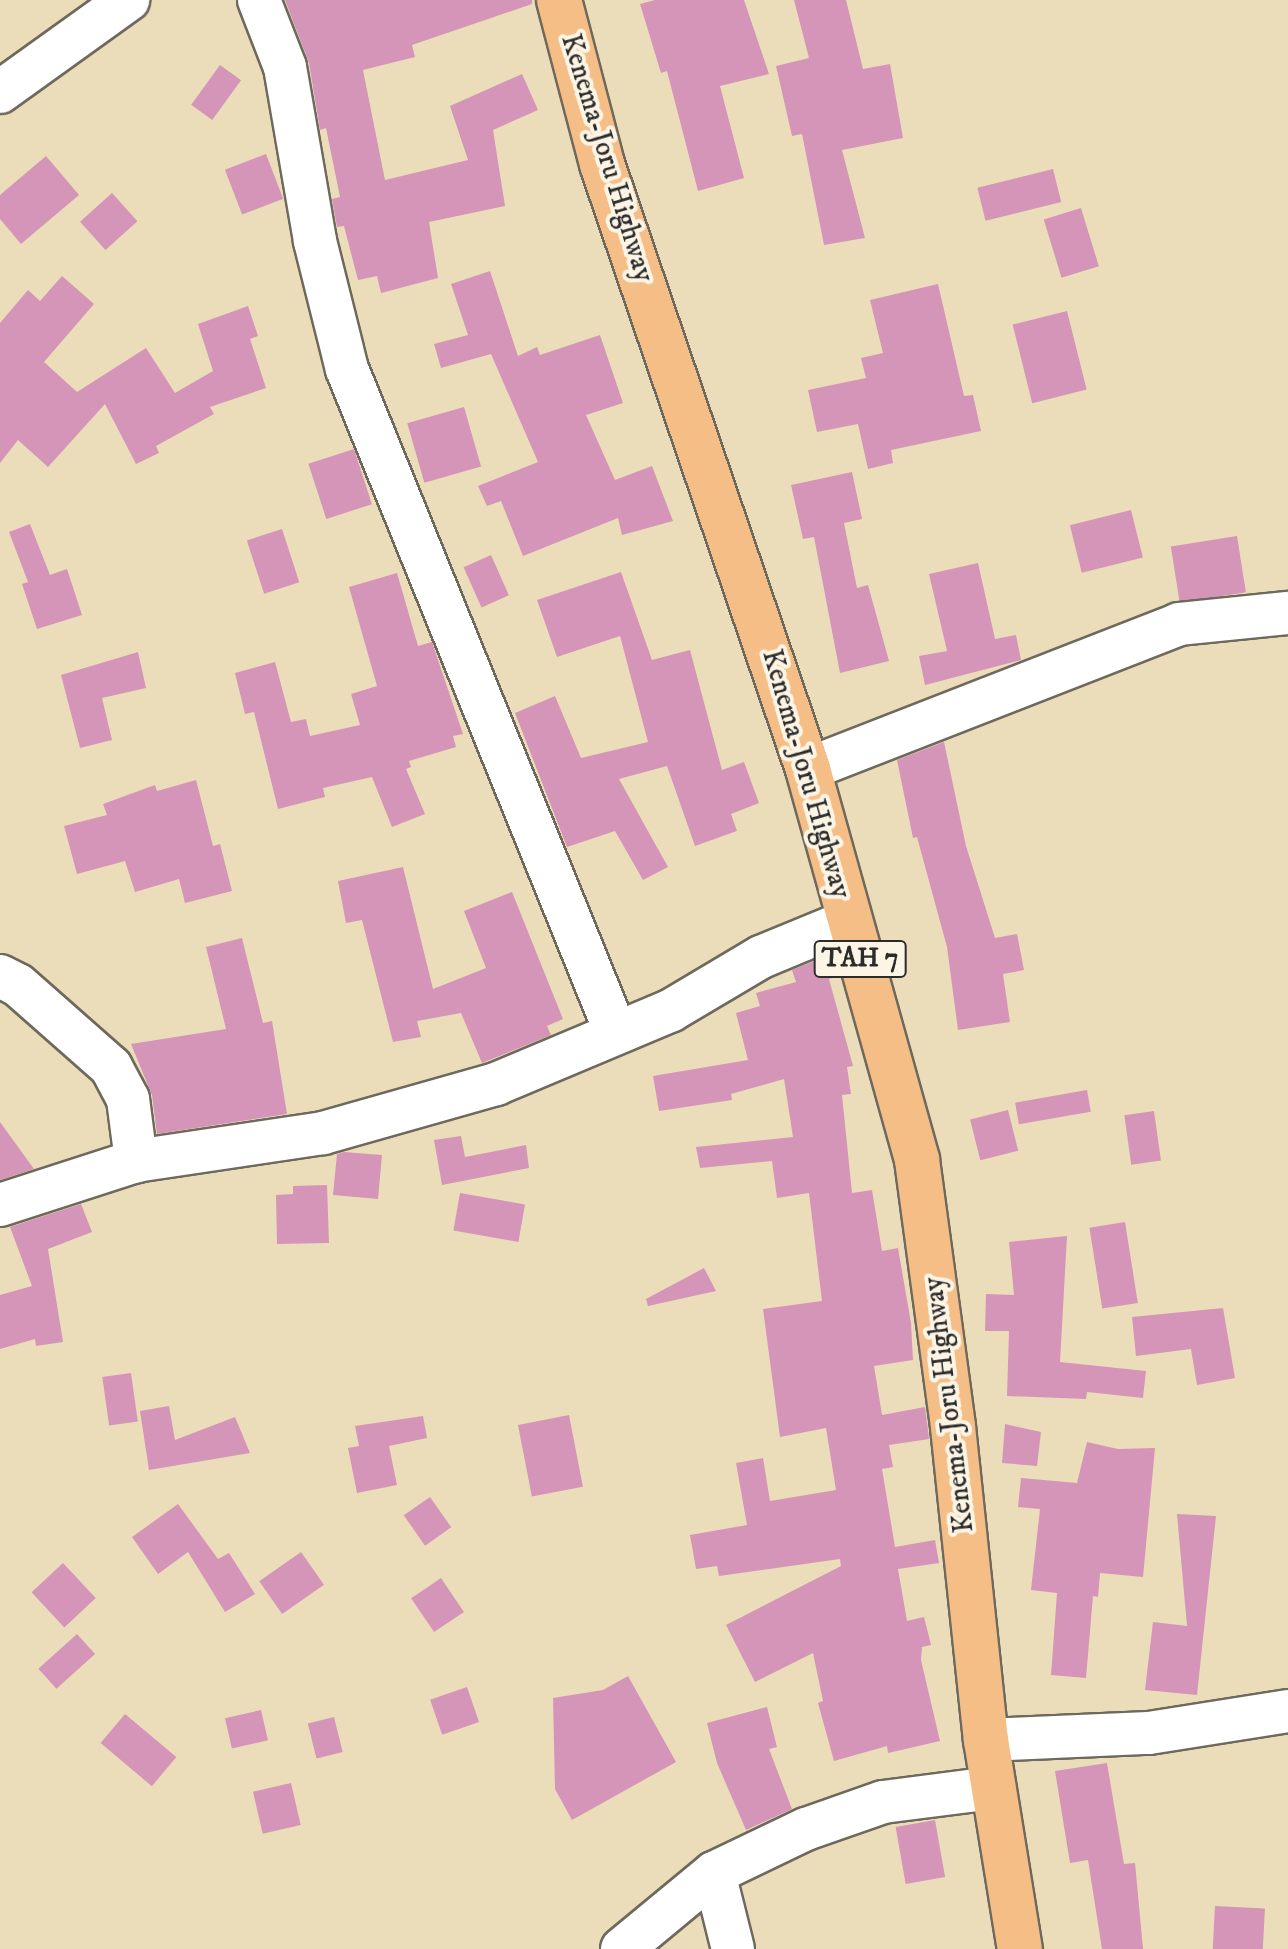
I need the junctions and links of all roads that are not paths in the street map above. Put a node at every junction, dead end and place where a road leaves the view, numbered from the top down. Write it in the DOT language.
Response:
graph roads {
  1 [pos="128,0"];
  2 [pos="259,0"];
  3 [pos="559,0"];
  4 [pos="0,92"];
  5 [pos="1288,613"];
  6 [pos="808,769"];
  7 [pos="848,921"];
  8 [pos="0,976"];
  9 [pos="616,1033"];
  10 [pos="136,1161"];
  11 [pos="0,1205"];
  12 [pos="1288,1711"];
  13 [pos="986,1740"];
  14 [pos="993,1788"];
  15 [pos="714,1873"];
  16 [pos="622,1949"];
  17 [pos="733,1949"];
  18 [pos="1020,1949"];
  1 -- 4 [label="street"];
  2 -- 9 [label="street"];
  3 -- 6 [label="highway, Kenema-Joru Highway / TAH 7"];
  5 -- 6 [label="street"];
  6 -- 7 [label="highway, Kenema-Joru Highway / TAH 7"];
  7 -- 9 [label="street"];
  7 -- 13 [label="highway, Kenema-Joru Highway / TAH 7"];
  8 -- 10 [label="street"];
  9 -- 10 [label="street"];
  10 -- 11 [label="street"];
  12 -- 13 [label="street"];
  13 -- 14 [label="highway, Kenema-Joru Highway / TAH 7"];
  14 -- 15 [label="street"];
  14 -- 18 [label="highway, Kenema-Joru Highway / TAH 7"];
  15 -- 16 [label="street"];
  15 -- 17 [label="street"];
}
